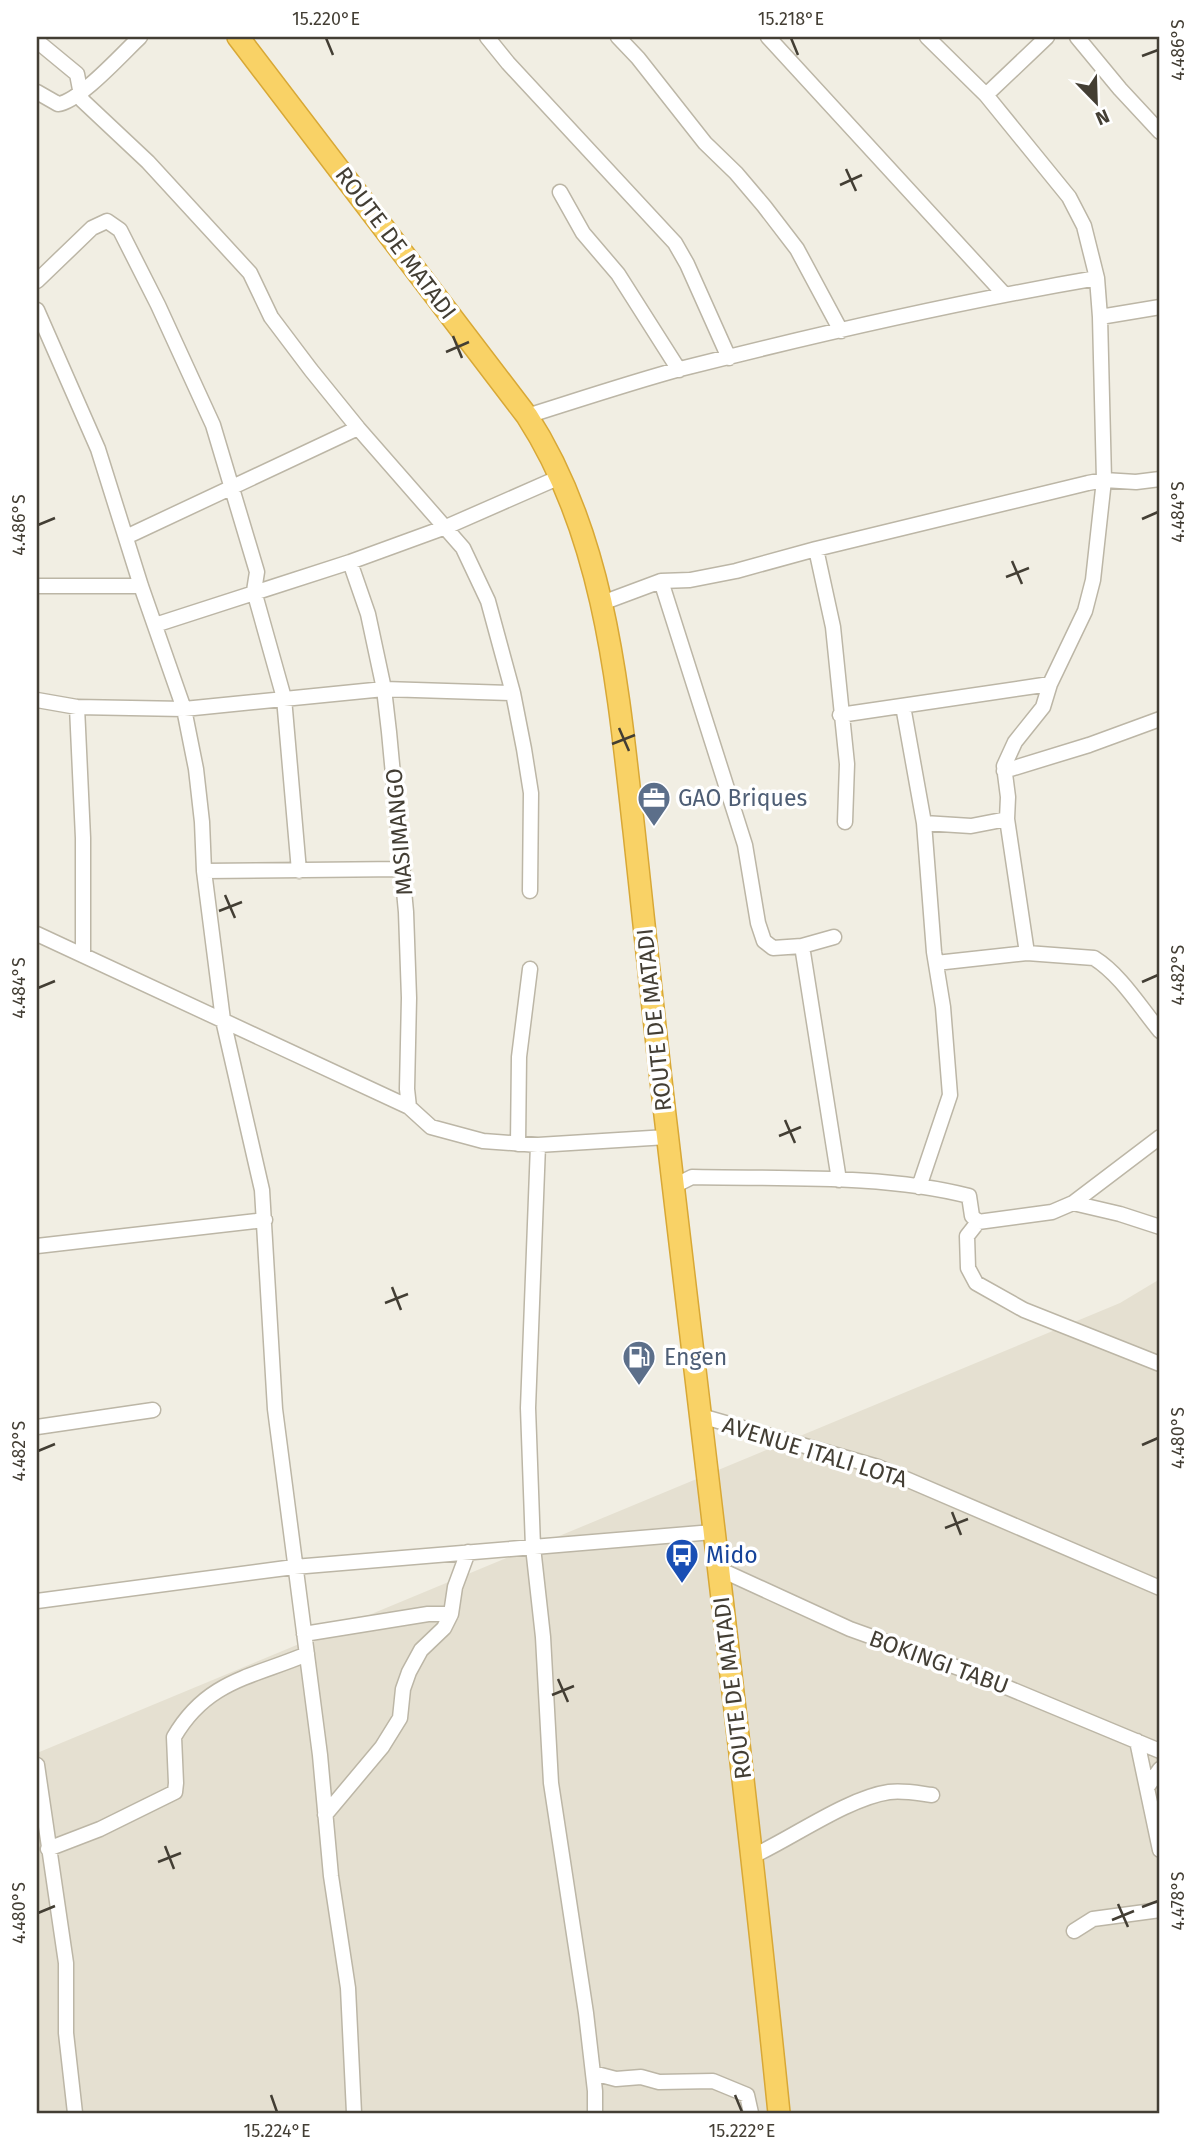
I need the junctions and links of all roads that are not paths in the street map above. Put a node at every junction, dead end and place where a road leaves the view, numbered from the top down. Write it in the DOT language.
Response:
graph roads {
  1 [pos="140,37"];
  2 [pos="238,37"];
  3 [pos="487,37"];
  4 [pos="618,37"];
  5 [pos="768,37"];
  6 [pos="927,37"];
  7 [pos="1047,37"];
  8 [pos="1077,37"];
  9 [pos="37,41"];
  10 [pos="37,92"];
  11 [pos="80,94"];
  12 [pos="986,96"];
  13 [pos="1160,132"];
  14 [pos="560,191"];
  15 [pos="1097,278"];
  16 [pos="37,281"];
  17 [pos="1003,294"];
  18 [pos="1160,307"];
  19 [pos="37,310"];
  20 [pos="1100,317"];
  21 [pos="841,331"];
  22 [pos="729,358"];
  23 [pos="679,370"];
  24 [pos="527,416"];
  25 [pos="358,428"];
  26 [pos="560,477"];
  27 [pos="1160,479"];
  28 [pos="1104,480"];
  29 [pos="230,488"];
  30 [pos="446,527"];
  31 [pos="126,537"];
  32 [pos="816,549"];
  33 [pos="350,562"];
  34 [pos="661,581"];
  35 [pos="37,586"];
  36 [pos="141,586"];
  37 [pos="254,591"];
  38 [pos="603,603"];
  39 [pos="155,625"];
  40 [pos="1051,684"];
  41 [pos="384,689"];
  42 [pos="513,693"];
  43 [pos="284,698"];
  44 [pos="37,700"];
  45 [pos="903,706"];
  46 [pos="77,707"];
  47 [pos="184,709"];
  48 [pos="840,715"];
  49 [pos="1160,719"];
  50 [pos="1004,771"];
  51 [pos="1007,819"];
  52 [pos="845,822"];
  53 [pos="924,822"];
  54 [pos="403,869"];
  55 [pos="204,871"];
  56 [pos="299,872"];
  57 [pos="530,891"];
  58 [pos="37,934"];
  59 [pos="834,937"];
  60 [pos="802,946"];
  61 [pos="1027,953"];
  62 [pos="83,955"];
  63 [pos="936,963"];
  64 [pos="530,969"];
  65 [pos="222,1020"];
  66 [pos="1160,1031"];
  67 [pos="409,1107"];
  68 [pos="667,1137"];
  69 [pos="1160,1138"];
  70 [pos="518,1144"];
  71 [pos="538,1145"];
  72 [pos="839,1180"];
  73 [pos="674,1186"];
  74 [pos="919,1187"];
  75 [pos="1073,1203"];
  76 [pos="265,1220"];
  77 [pos="978,1222"];
  78 [pos="1160,1227"];
  79 [pos="37,1245"];
  80 [pos="1160,1364"];
  81 [pos="153,1410"];
  82 [pos="701,1416"];
  83 [pos="37,1427"];
  84 [pos="713,1532"];
  85 [pos="533,1547"];
  86 [pos="468,1552"];
  87 [pos="294,1567"];
  88 [pos="719,1569"];
  89 [pos="1160,1588"];
  90 [pos="37,1601"];
  91 [pos="451,1614"];
  92 [pos="304,1634"];
  93 [pos="307,1654"];
  94 [pos="1137,1741"];
  95 [pos="1160,1751"];
  96 [pos="37,1765"];
  97 [pos="1160,1769"];
  98 [pos="1148,1786"];
  99 [pos="932,1795"];
  100 [pos="325,1815"];
  101 [pos="48,1849"];
  102 [pos="1160,1850"];
  103 [pos="752,1856"];
  104 [pos="1160,1910"];
  105 [pos="1074,1931"];
  106 [pos="593,2073"];
  107 [pos="75,2113"];
  108 [pos="354,2113"];
  109 [pos="595,2113"];
  110 [pos="751,2113"];
  111 [pos="779,2113"];
  1 -- 11 [label="street"];
  2 -- 24 [label="highway, ROUTE DE MATADI"];
  3 -- 22 [label="street"];
  4 -- 21 [label="street"];
  5 -- 17 [label="street"];
  6 -- 12 [label="street"];
  7 -- 12 [label="street"];
  8 -- 13 [label="street"];
  9 -- 11 [label="street"];
  10 -- 11 [label="street"];
  11 -- 25 [label="street"];
  12 -- 15 [label="street"];
  14 -- 23 [label="street"];
  15 -- 17 [label="street"];
  15 -- 20 [label="street"];
  16 -- 29 [label="street"];
  17 -- 21 [label="street"];
  18 -- 20 [label="street"];
  19 -- 31 [label="street"];
  20 -- 28 [label="street"];
  21 -- 22 [label="street"];
  22 -- 23 [label="street"];
  23 -- 24 [label="street"];
  24 -- 26 [label="highway, ROUTE DE MATADI"];
  25 -- 29 [label="street"];
  25 -- 30 [label="street"];
  26 -- 30 [label="street"];
  26 -- 38 [label="highway, ROUTE DE MATADI"];
  27 -- 28 [label="street"];
  28 -- 32 [label="street"];
  28 -- 40 [label="street"];
  29 -- 31 [label="street"];
  29 -- 37 [label="street"];
  30 -- 33 [label="street"];
  30 -- 42 [label="street"];
  31 -- 36 [label="street"];
  32 -- 34 [label="street"];
  32 -- 48 [label="street"];
  33 -- 37 [label="street"];
  33 -- 41 [label="street, MASIMANGO"];
  34 -- 38 [label="street"];
  34 -- 60 [label="street"];
  35 -- 36 [label="street"];
  36 -- 39 [label="street"];
  37 -- 39 [label="street"];
  37 -- 43 [label="street"];
  38 -- 68 [label="highway, ROUTE DE MATADI"];
  39 -- 47 [label="street"];
  40 -- 45 [label="street"];
  40 -- 50 [label="street"];
  41 -- 42 [label="street"];
  41 -- 43 [label="street"];
  41 -- 54 [label="street, MASIMANGO"];
  42 -- 57 [label="street"];
  43 -- 47 [label="street"];
  43 -- 56 [label="street"];
  44 -- 46 [label="street"];
  45 -- 48 [label="street"];
  45 -- 53 [label="street"];
  46 -- 47 [label="street"];
  46 -- 62 [label="street"];
  47 -- 55 [label="street"];
  48 -- 52 [label="street"];
  49 -- 50 [label="street"];
  50 -- 51 [label="street"];
  51 -- 53 [label="street"];
  51 -- 61 [label="street"];
  53 -- 63 [label="street"];
  54 -- 56 [label="street"];
  54 -- 67 [label="street, MASIMANGO"];
  55 -- 56 [label="street"];
  55 -- 65 [label="street"];
  58 -- 62 [label="street"];
  59 -- 60 [label="street"];
  60 -- 72 [label="street"];
  61 -- 63 [label="street"];
  61 -- 66 [label="street"];
  62 -- 65 [label="street"];
  63 -- 74 [label="street"];
  64 -- 70 [label="street"];
  65 -- 67 [label="street"];
  65 -- 76 [label="street"];
  67 -- 70 [label="street"];
  68 -- 71 [label="street"];
  68 -- 73 [label="highway, ROUTE DE MATADI"];
  69 -- 75 [label="street"];
  70 -- 71 [label="street"];
  71 -- 85 [label="street"];
  72 -- 73 [label="street"];
  72 -- 74 [label="street"];
  73 -- 82 [label="highway, ROUTE DE MATADI"];
  74 -- 77 [label="street"];
  75 -- 77 [label="street"];
  75 -- 78 [label="street"];
  76 -- 79 [label="street"];
  76 -- 87 [label="street"];
  77 -- 80 [label="street"];
  81 -- 83 [label="street"];
  82 -- 84 [label="highway, ROUTE DE MATADI"];
  82 -- 89 [label="street, AVENUE ITALI LOTA"];
  84 -- 85 [label="street"];
  84 -- 88 [label="highway, ROUTE DE MATADI"];
  85 -- 86 [label="street"];
  85 -- 106 [label="street"];
  86 -- 87 [label="street"];
  86 -- 91 [label="street"];
  87 -- 90 [label="street"];
  87 -- 92 [label="street"];
  88 -- 94 [label="street, BOKINGI TABU"];
  88 -- 103 [label="highway, ROUTE DE MATADI"];
  91 -- 92 [label="street"];
  91 -- 100 [label="street"];
  92 -- 93 [label="street"];
  93 -- 100 [label="street"];
  93 -- 101 [label="street"];
  94 -- 95 [label="street, BOKINGI TABU"];
  94 -- 98 [label="street"];
  96 -- 101 [label="street"];
  97 -- 98 [label="street"];
  98 -- 102 [label="street"];
  99 -- 103 [label="street"];
  100 -- 108 [label="street"];
  101 -- 107 [label="street"];
  103 -- 111 [label="highway, ROUTE DE MATADI"];
  104 -- 105 [label="street"];
  106 -- 109 [label="street"];
  106 -- 110 [label="street"];
}
